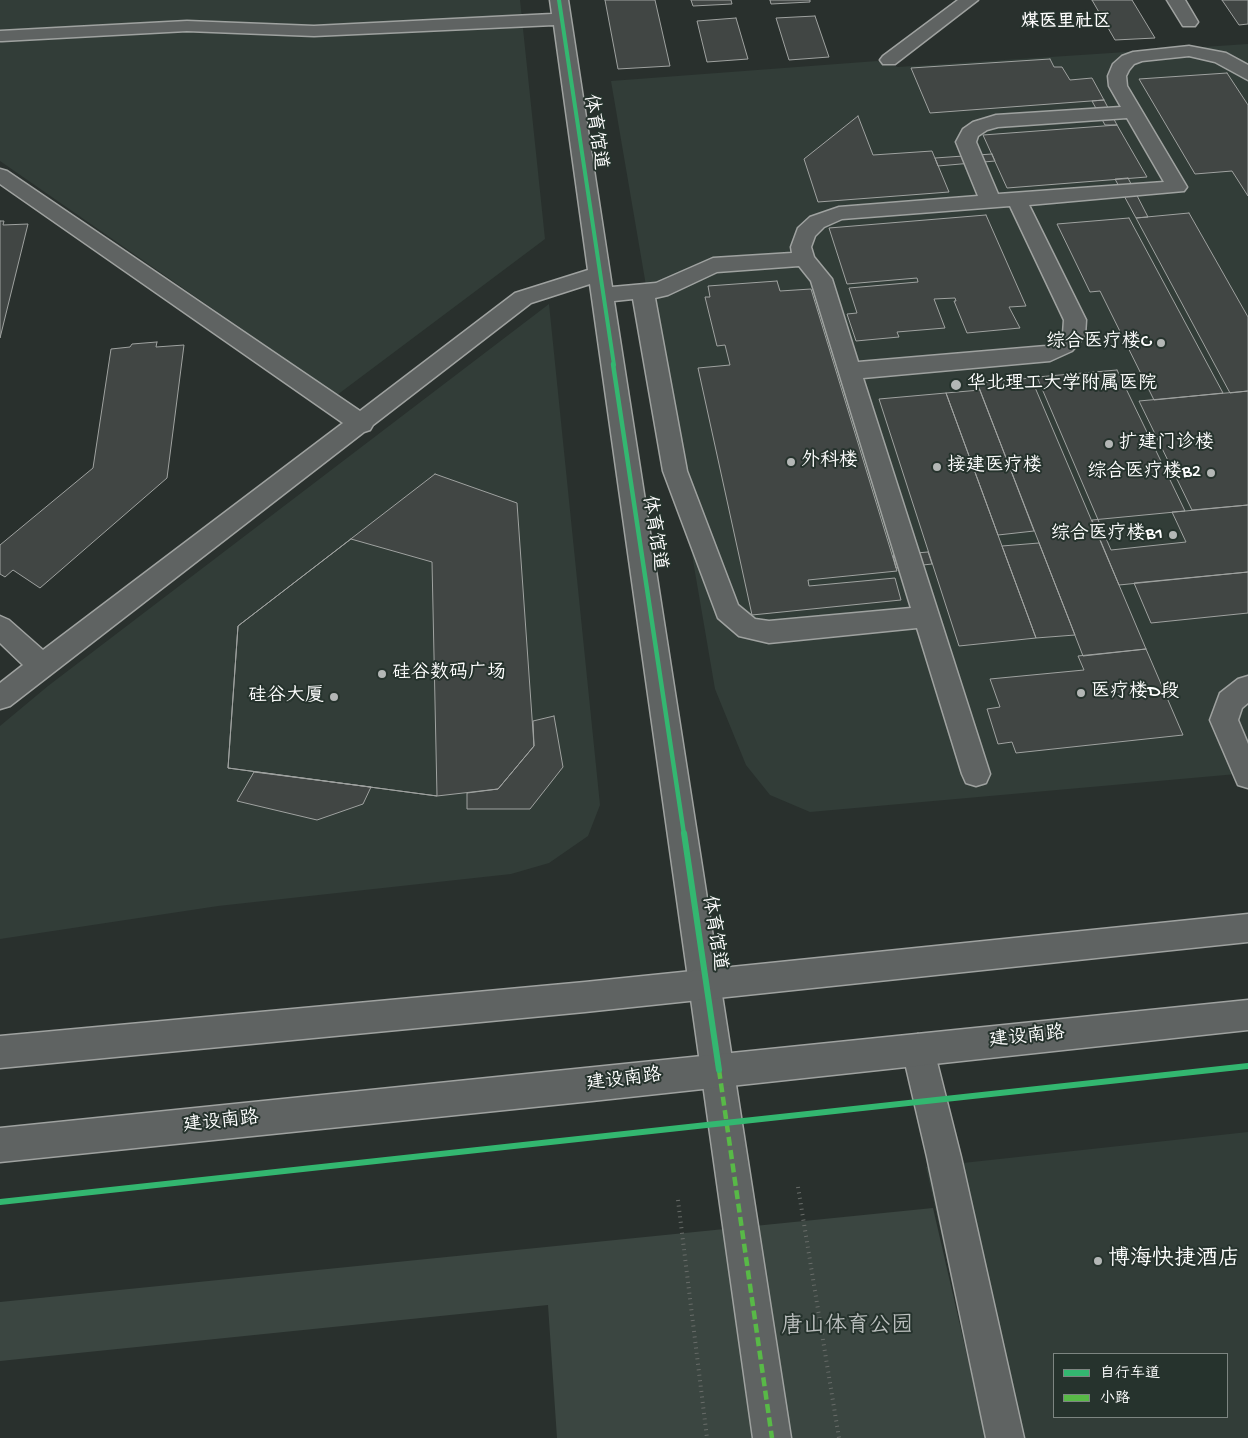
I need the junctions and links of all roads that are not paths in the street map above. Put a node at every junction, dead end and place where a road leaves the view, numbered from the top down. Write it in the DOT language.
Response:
graph roads {
  1 [pos="969,0"];
  2 [pos="1176,0"];
  3 [pos="561,9"];
  4 [pos="1189,22"];
  5 [pos="2,36"];
  6 [pos="889,60"];
  7 [pos="1248,74"];
  8 [pos="1133,112"];
  9 [pos="0,175"];
  10 [pos="1017,200"];
  11 [pos="991,202"];
  12 [pos="804,259"];
  13 [pos="601,284"];
  14 [pos="643,292"];
  15 [pos="850,371"];
  16 [pos="362,424"];
  17 [pos="927,617"];
  18 [pos="0,627"];
  19 [pos="42,666"];
  20 [pos="1248,687"];
  21 [pos="0,698"];
  22 [pos="976,774"];
  23 [pos="1248,776"];
  24 [pos="1248,928"];
  25 [pos="705,985"];
  26 [pos="1248,1015"];
  27 [pos="918,1050"];
  28 [pos="0,1052"];
  29 [pos="719,1070"];
  30 [pos="0,1145"];
  31 [pos="772,1438"];
  32 [pos="1005,1438"];
  1 -- 6 [label="main road"];
  2 -- 4 [label="main road"];
  3 -- 5 [label="main road"];
  3 -- 13 [label="main road, 体育馆道"];
  7 -- 8 [label="main road"];
  8 -- 10 [label="main road"];
  8 -- 11 [label="main road"];
  9 -- 16 [label="main road"];
  10 -- 11 [label="main road"];
  10 -- 15 [label="main road"];
  11 -- 12 [label="main road"];
  12 -- 14 [label="main road"];
  12 -- 15 [label="main road"];
  13 -- 14 [label="main road"];
  13 -- 16 [label="main road"];
  13 -- 25 [label="main road, 体育馆道"];
  14 -- 17 [label="main road"];
  15 -- 17 [label="main road"];
  16 -- 19 [label="main road"];
  17 -- 22 [label="main road"];
  18 -- 19 [label="main road"];
  19 -- 21 [label="main road"];
  20 -- 23 [label="main road"];
  24 -- 25 [label="main road"];
  25 -- 28 [label="main road"];
  25 -- 29 [label="main road, 体育馆道"];
  26 -- 27 [label="main road, 建设南路"];
  27 -- 29 [label="main road, 建设南路"];
  27 -- 32 [label="main road"];
  29 -- 30 [label="main road, 建设南路"];
  29 -- 31 [label="main road, 体育馆道"];
}
